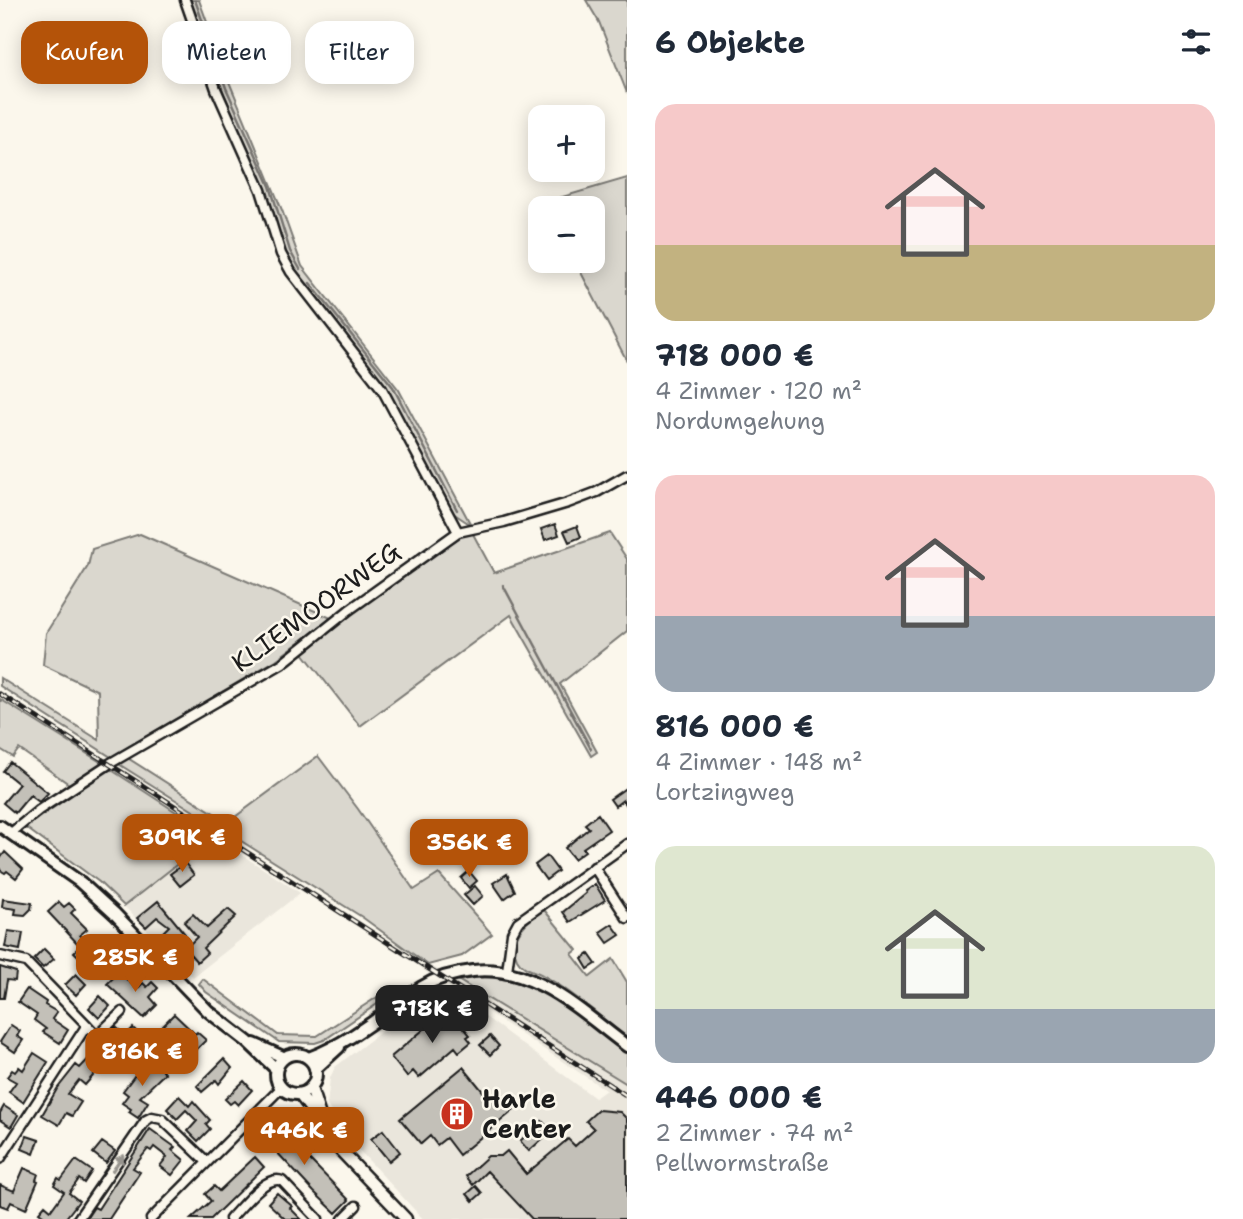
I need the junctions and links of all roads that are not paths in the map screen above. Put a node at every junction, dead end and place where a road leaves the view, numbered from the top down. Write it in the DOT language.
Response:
graph roads {
  1 [pos="185,0"];
  2 [pos="627,475"];
  3 [pos="458,531"];
  4 [pos="0,826"];
  5 [pos="11,833"];
  6 [pos="627,844"];
  7 [pos="594,867"];
  8 [pos="627,918"];
  9 [pos="0,956"];
  10 [pos="507,971"];
  11 [pos="122,1012"];
  12 [pos="86,1025"];
  13 [pos="248,1042"];
  14 [pos="342,1044"];
  15 [pos="627,1046"];
  16 [pos="284,1057"];
  17 [pos="309,1058"];
  18 [pos="276,1069"];
  19 [pos="316,1069"];
  20 [pos="281,1088"];
  21 [pos="311,1088"];
  22 [pos="299,1094"];
  23 [pos="322,1122"];
  24 [pos="0,1159"];
  25 [pos="207,1162"];
  26 [pos="355,1206"];
  27 [pos="157,1217"];
  28 [pos="78,1219"];
  29 [pos="230,1219"];
  30 [pos="318,1219"];
  31 [pos="343,1219"];
  32 [pos="405,1219"];
  1 -- 3 [label="street"];
  2 -- 3 [label="street, KLIEMOORWEG"];
  3 -- 5 [label="street, KLIEMOORWEG"];
  4 -- 5 [label="main road"];
  5 -- 13 [label="main road"];
  6 -- 7 [label="street"];
  7 -- 8 [label="street"];
  7 -- 10 [label="street"];
  9 -- 12 [label="street"];
  10 -- 14 [label="main road"];
  10 -- 15 [label="main road"];
  11 -- 12 [label="street"];
  12 -- 24 [label="street"];
  13 -- 16 [label="main road"];
  13 -- 18 [label="main road"];
  14 -- 17 [label="main road"];
  14 -- 19 [label="main road"];
  16 -- 17 [label="main road"];
  16 -- 18 [label="main road"];
  17 -- 19 [label="main road"];
  18 -- 20 [label="main road"];
  19 -- 21 [label="main road"];
  20 -- 22 [label="main road"];
  20 -- 25 [label="street"];
  21 -- 22 [label="main road"];
  21 -- 23 [label="street"];
  22 -- 23 [label="street"];
  23 -- 32 [label="street"];
  25 -- 27 [label="street"];
  28 -- 25 [label="street, one-way"];
  26 -- 31 [label="street"];
  29 -- 30 [label="street"];
}
